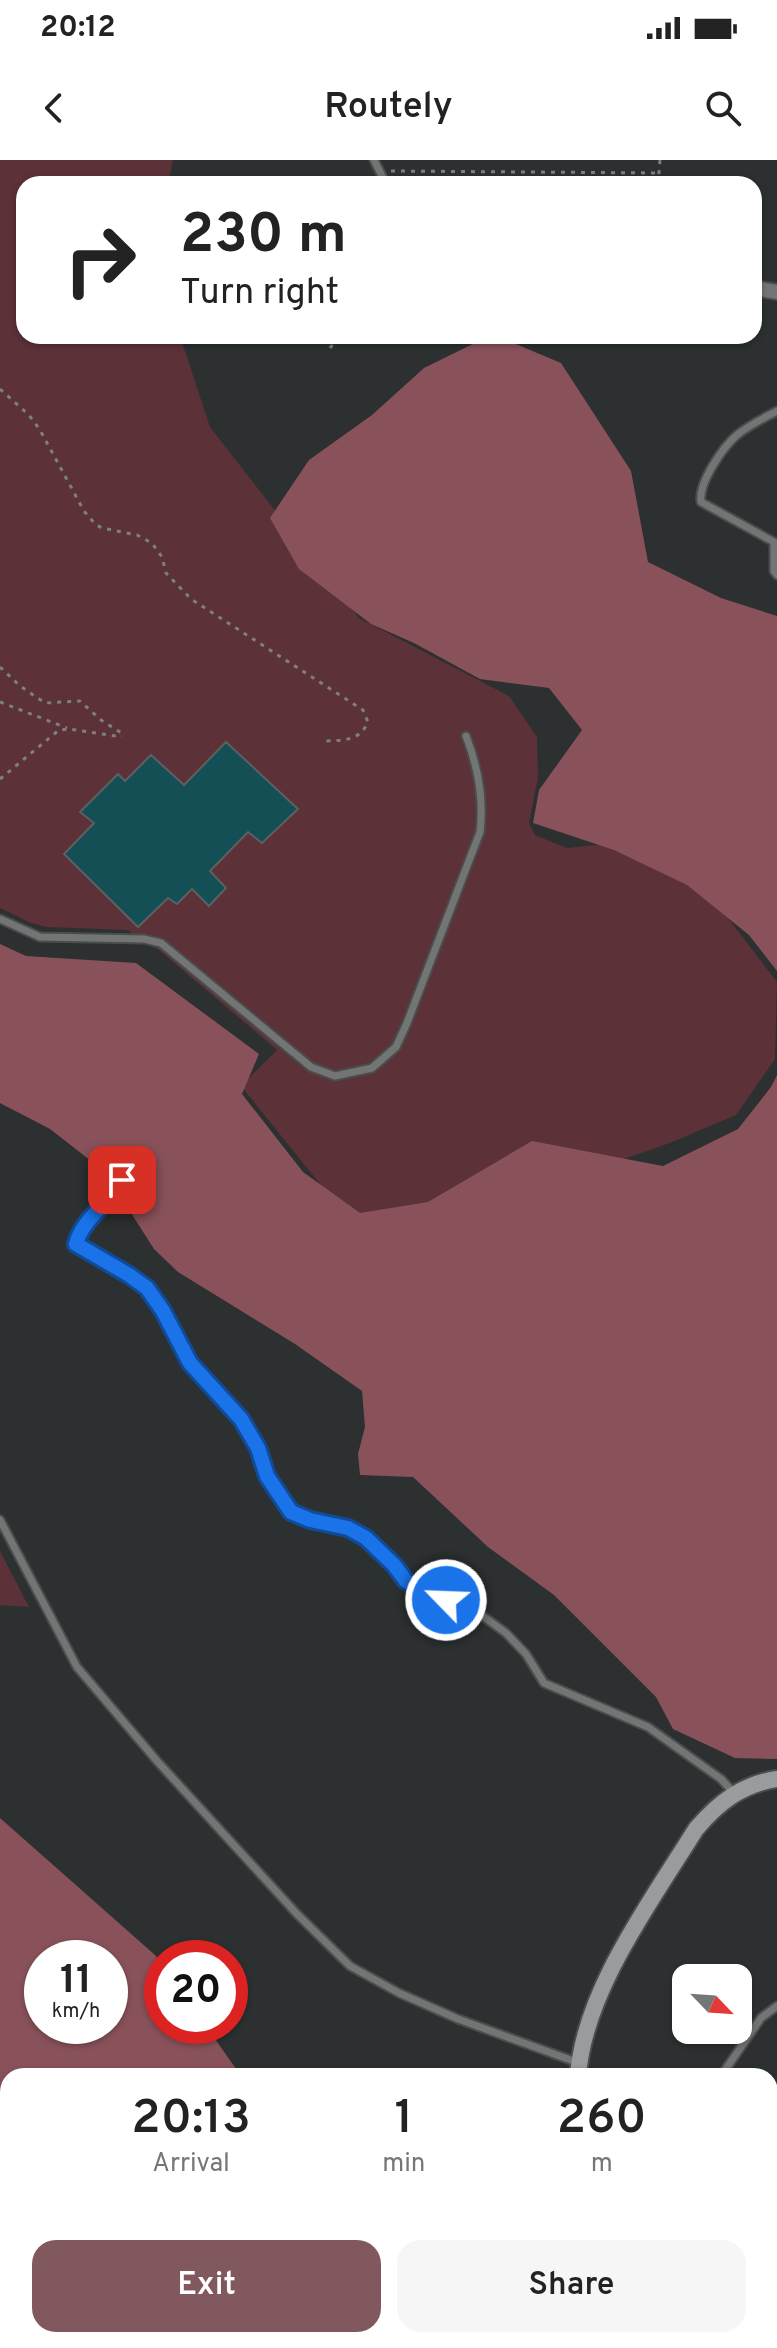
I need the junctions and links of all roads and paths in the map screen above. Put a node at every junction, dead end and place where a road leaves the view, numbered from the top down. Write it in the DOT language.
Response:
graph roads {
  1 [pos="374,160"];
  2 [pos="660,160"];
  3 [pos="382,171"];
  4 [pos="659,173"];
  5 [pos="384,176"];
  6 [pos="659,176"];
  7 [pos="333,344"];
  8 [pos="330,348"];
  9 [pos="0,389"];
  10 [pos="777,411"];
  11 [pos="777,575"];
  12 [pos="0,667"];
  13 [pos="0,702"];
  14 [pos="69,729"];
  15 [pos="466,736"];
  16 [pos="326,741"];
  17 [pos="0,779"];
  18 [pos="0,919"];
  19 [pos="122,1180"];
  20 [pos="0,1520"];
  21 [pos="777,1779"];
  22 [pos="734,1793"];
  23 [pos="777,2006"];
  24 [pos="574,2068"];
  25 [pos="580,2068"];
  26 [pos="727,2068"];
  1 -- 3 [label="lane"];
  2 -- 4 [label="path"];
  3 -- 4 [label="path"];
  3 -- 5 [label="lane"];
  4 -- 6 [label="path"];
  7 -- 8 [label="path"];
  9 -- 16 [label="path"];
  10 -- 11 [label="lane"];
  12 -- 14 [label="path"];
  13 -- 14 [label="path"];
  14 -- 17 [label="path"];
  15 -- 18 [label="lane"];
  19 -- 22 [label="lane"];
  20 -- 24 [label="lane"];
  21 -- 22 [label="street"];
  22 -- 25 [label="street"];
  23 -- 26 [label="lane"];
}
